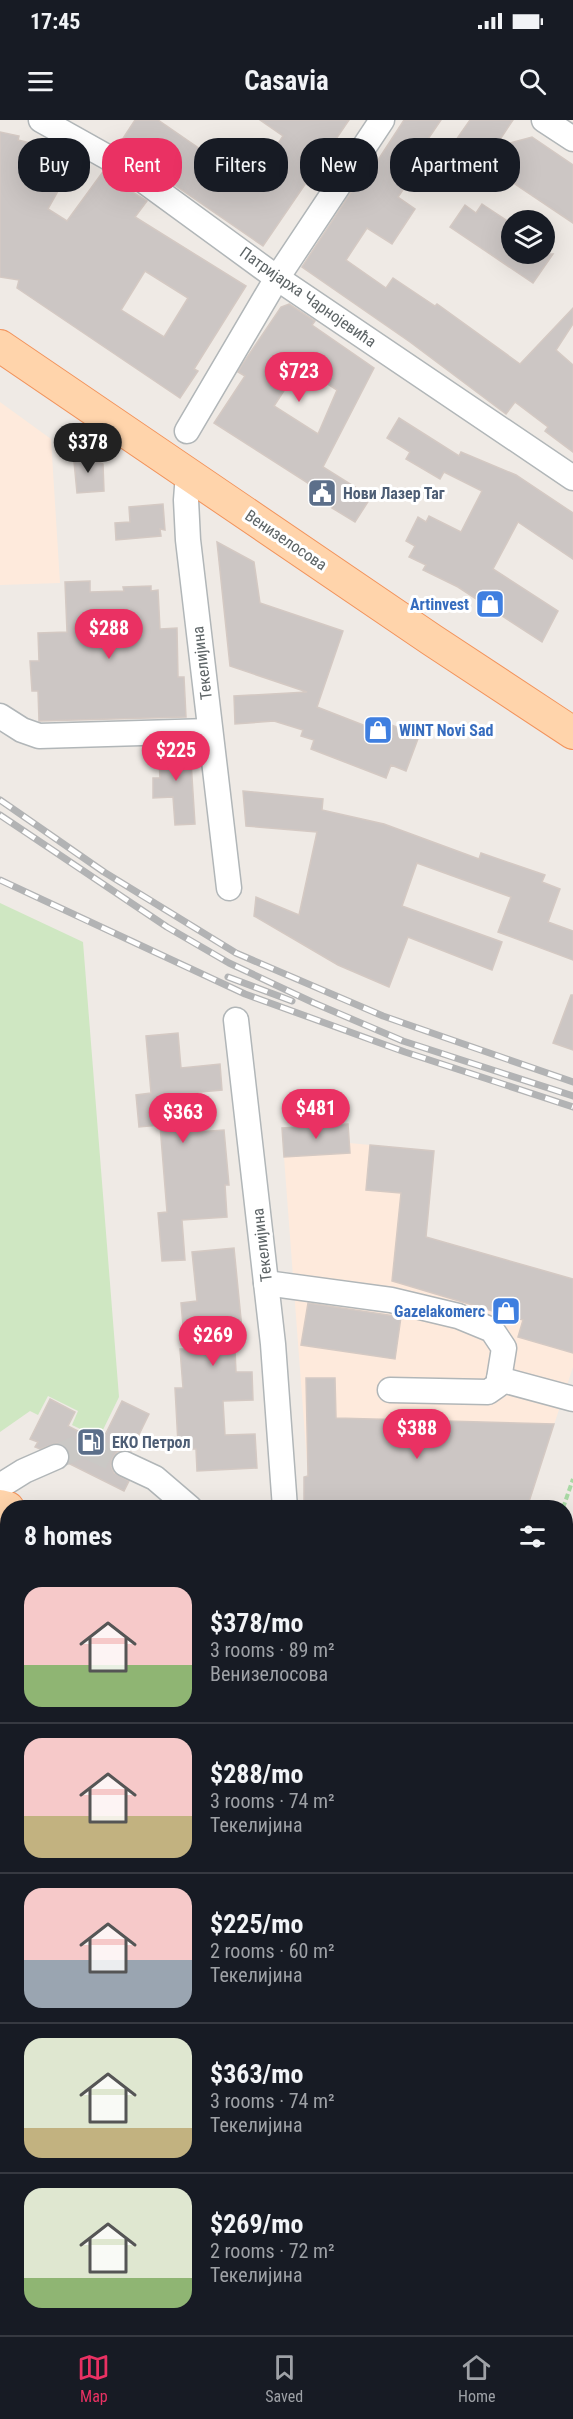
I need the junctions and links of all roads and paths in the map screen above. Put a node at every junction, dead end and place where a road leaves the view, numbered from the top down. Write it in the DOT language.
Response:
graph roads {
  1 [pos="41,120"];
  2 [pos="382,120"];
  3 [pos="544,120"];
  4 [pos="573,139"];
  5 [pos="277,278"];
  6 [pos="0,346"];
  7 [pos="187,431"];
  8 [pos="188,474"];
  9 [pos="573,478"];
  10 [pos="0,716"];
  11 [pos="210,731"];
  12 [pos="573,733"];
  13 [pos="229,888"];
  14 [pos="236,1020"];
  15 [pos="266,1283"];
  16 [pos="499,1379"];
  17 [pos="390,1390"];
  18 [pos="573,1399"];
  19 [pos="56,1457"];
  20 [pos="124,1464"];
  21 [pos="573,1479"];
  22 [pos="0,1486"];
  23 [pos="181,1500"];
  24 [pos="284,1500"];
  25 [pos="566,1500"];
  26 [pos="573,1636"];
  27 [pos="573,1646"];
  1 -- 5 [label="street, Патријарха Чарнојевића"];
  2 -- 5 [label="street"];
  3 -- 4 [label="street"];
  5 -- 7 [label="street"];
  5 -- 9 [label="street, Патријарха Чарнојевића"];
  6 -- 8 [label="main road, Венизелосова"];
  8 -- 11 [label="street, Текелијина"];
  8 -- 12 [label="main road, Венизелосова"];
  10 -- 11 [label="street"];
  11 -- 13 [label="street, Текелијина"];
  14 -- 15 [label="street, Текелијина"];
  15 -- 16 [label="street"];
  15 -- 24 [label="street, Текелијина"];
  16 -- 17 [label="street"];
  16 -- 18 [label="street"];
  19 -- 22 [label="street"];
  20 -- 23 [label="street"];
  21 -- 25 [label="path"];
  26 -- 27 [label="main road"];
}
